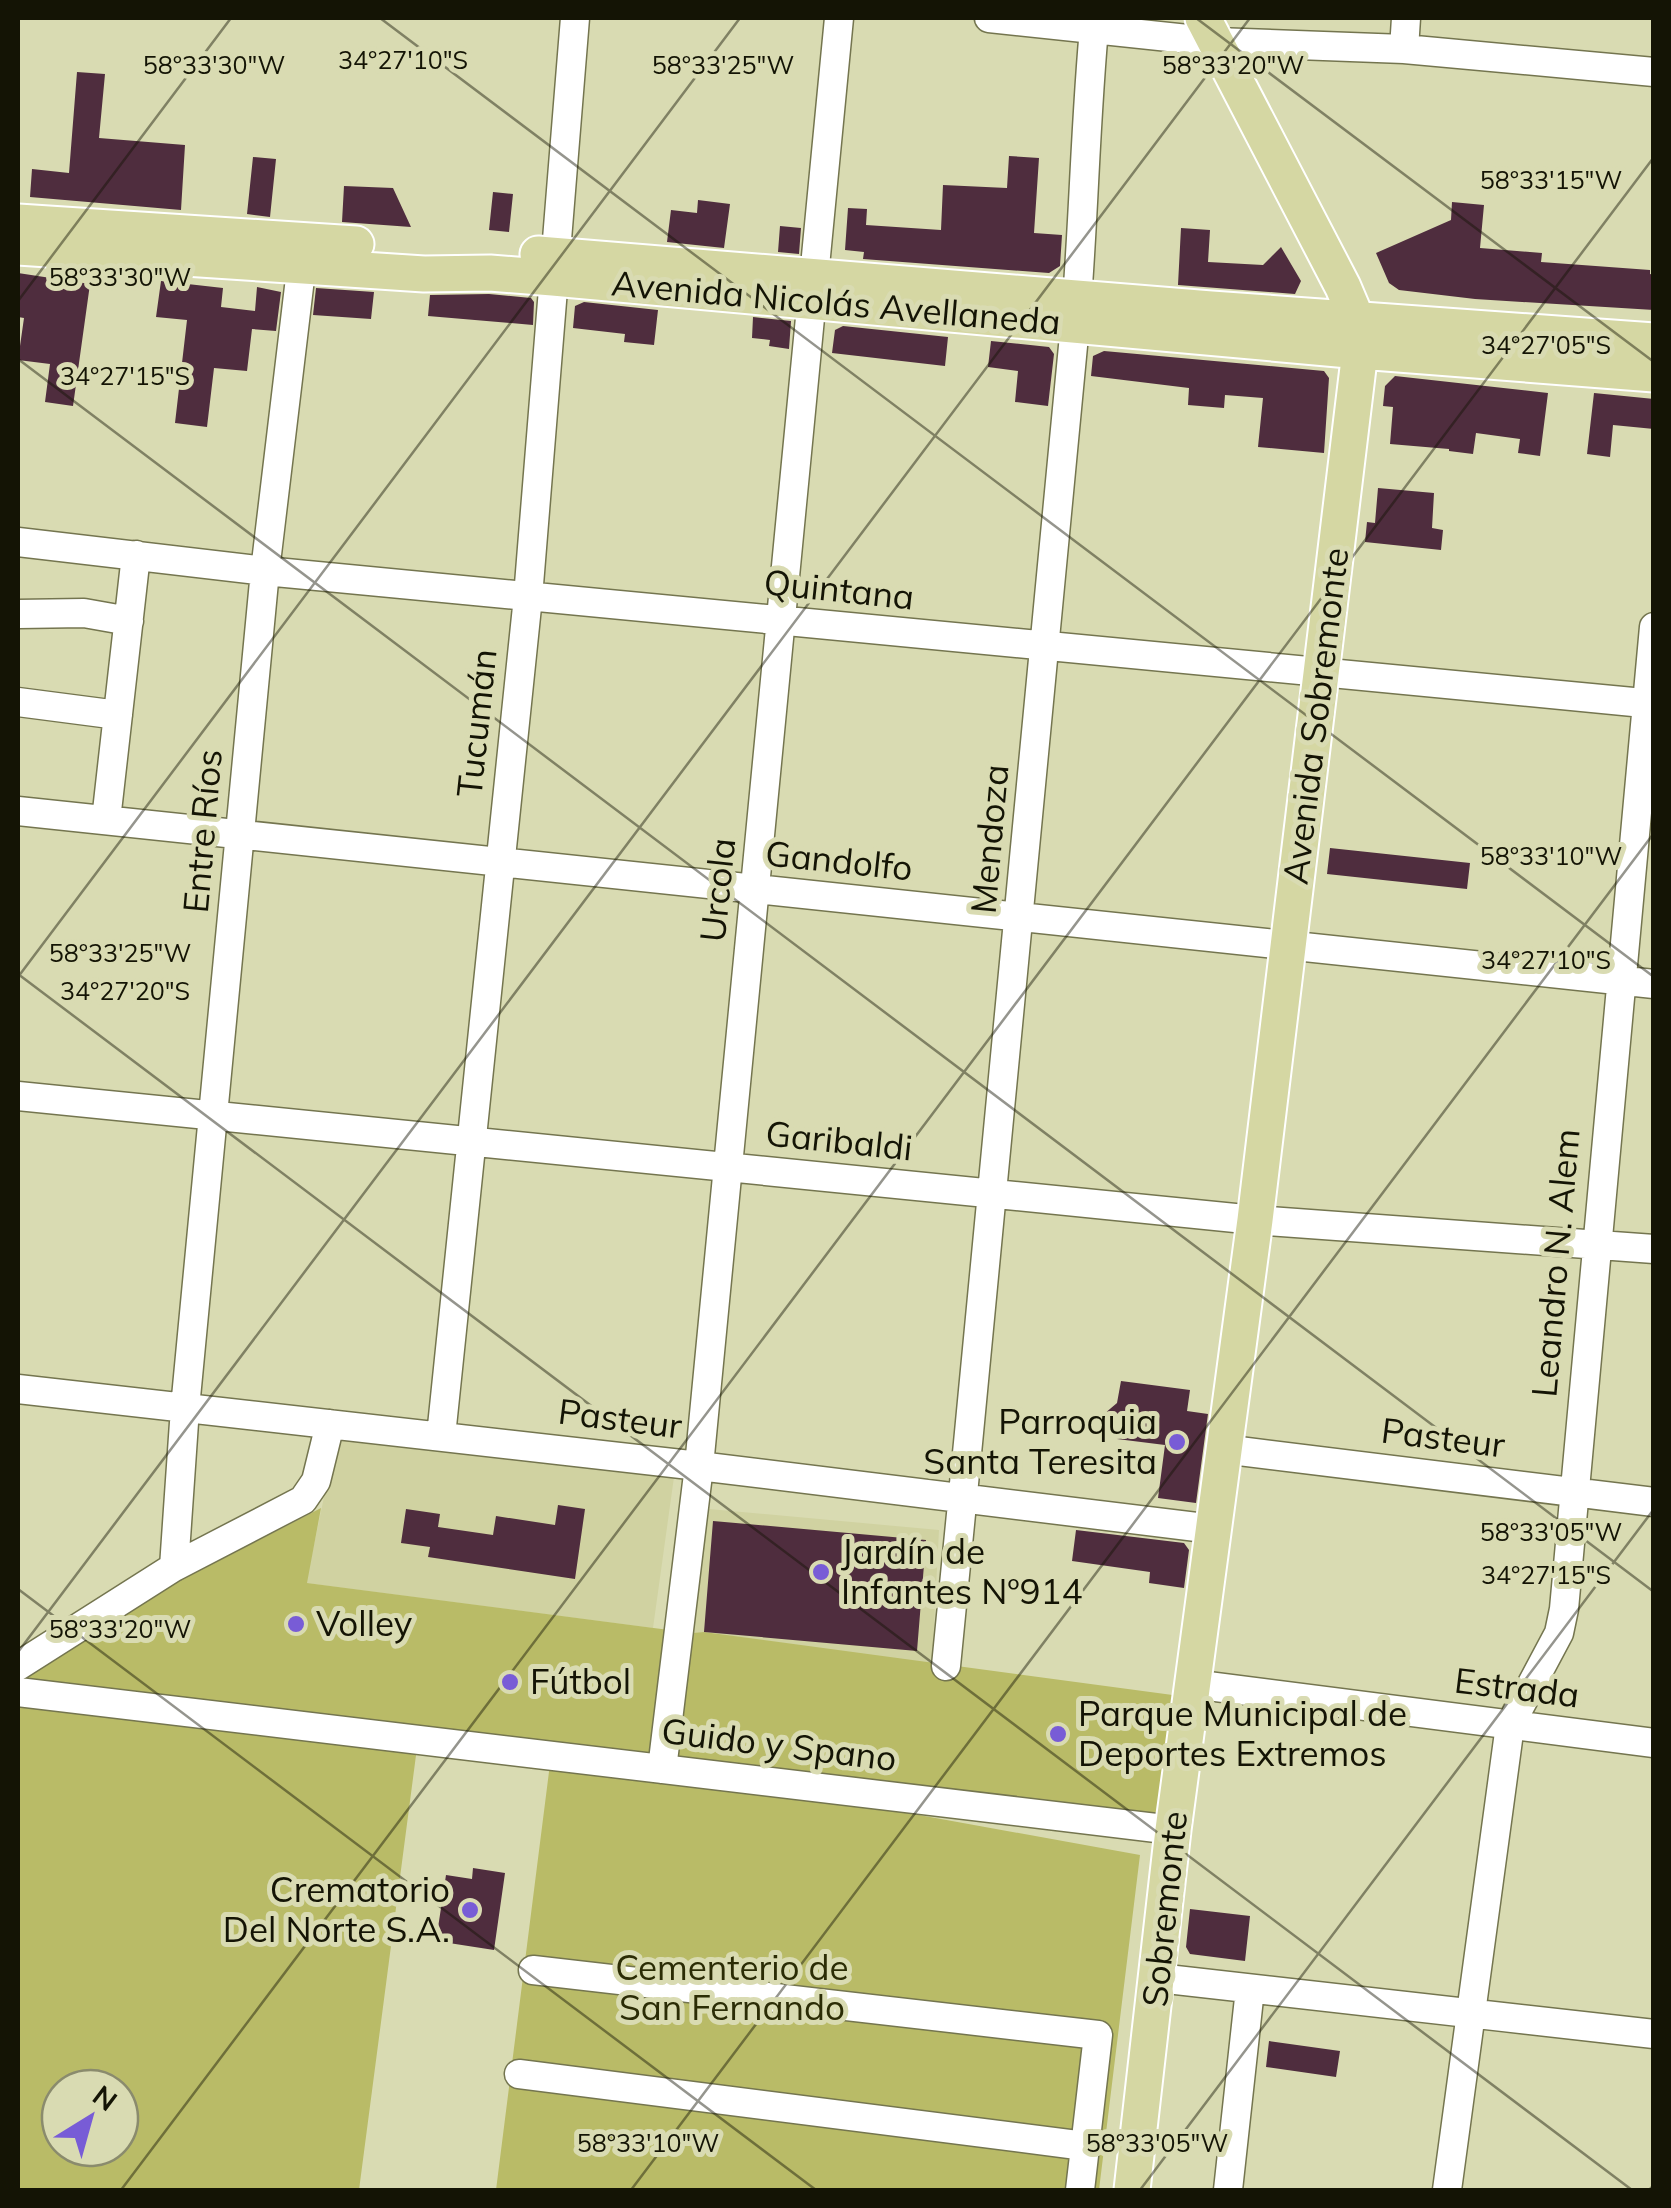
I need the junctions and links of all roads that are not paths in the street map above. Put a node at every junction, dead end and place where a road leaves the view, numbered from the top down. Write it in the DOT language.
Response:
graph roads {
  1 [pos="576,18"];
  2 [pos="839,18"];
  3 [pos="989,18"];
  4 [pos="1406,18"];
  5 [pos="1095,24"];
  6 [pos="1210,30"];
  7 [pos="1404,50"];
  8 [pos="1654,72"];
  9 [pos="18,222"];
  10 [pos="18,247"];
  11 [pos="303,252"];
  12 [pos="554,266"];
  13 [pos="815,288"];
  14 [pos="1076,312"];
  15 [pos="1359,336"];
  16 [pos="1654,341"];
  17 [pos="1654,374"];
  18 [pos="18,542"];
  19 [pos="136,555"];
  20 [pos="265,572"];
  21 [pos="528,597"];
  22 [pos="18,614"];
  23 [pos="129,622"];
  24 [pos="782,622"];
  25 [pos="1654,628"];
  26 [pos="1043,648"];
  27 [pos="1320,674"];
  28 [pos="18,702"];
  29 [pos="1649,704"];
  30 [pos="118,715"];
  31 [pos="18,811"];
  32 [pos="106,820"];
  33 [pos="241,834"];
  34 [pos="500,862"];
  35 [pos="756,890"];
  36 [pos="1021,918"];
  37 [pos="1288,946"];
  38 [pos="1619,980"];
  39 [pos="1654,984"];
  40 [pos="18,1096"];
  41 [pos="213,1118"];
  42 [pos="471,1143"];
  43 [pos="729,1168"];
  44 [pos="990,1194"];
  45 [pos="1255,1220"];
  46 [pos="1596,1244"];
  47 [pos="1654,1249"];
  48 [pos="18,1389"];
  49 [pos="184,1408"];
  50 [pos="330,1424"];
  51 [pos="440,1436"];
  52 [pos="1223,1449"];
  53 [pos="699,1466"];
  54 [pos="1574,1492"];
  55 [pos="963,1498"];
  56 [pos="1654,1502"];
  57 [pos="1213,1529"];
  58 [pos="175,1559"];
  59 [pos="18,1651"];
  60 [pos="18,1666"];
  61 [pos="946,1666"];
  62 [pos="1192,1684"];
  63 [pos="18,1692"];
  64 [pos="1510,1725"];
  65 [pos="1654,1743"];
  66 [pos="662,1769"];
  67 [pos="1174,1830"];
  68 [pos="533,1970"];
  69 [pos="1158,1978"];
  70 [pos="1250,1989"];
  71 [pos="1469,2011"];
  72 [pos="1654,2034"];
  73 [pos="519,2074"];
  74 [pos="1085,2146"];
  75 [pos="1080,2190"];
  76 [pos="1132,2190"];
  77 [pos="1228,2190"];
  78 [pos="1447,2190"];
  1 -- 12 [label="street, Tucumán"];
  2 -- 13 [label="street, Urcola"];
  3 -- 5 [label="street"];
  4 -- 7 [label="street"];
  5 -- 6 [label="street"];
  5 -- 14 [label="street, Mendoza"];
  6 -- 7 [label="street"];
  6 -- 15 [label="main road"];
  7 -- 8 [label="street"];
  9 -- 11 [label="main road, Avenida Nicolás Avellaneda"];
  10 -- 11 [label="main road, Avenida Nicolás Avellaneda"];
  11 -- 12 [label="main road, Avenida Nicolás Avellaneda"];
  11 -- 20 [label="street, Entre Ríos"];
  12 -- 13 [label="main road, Avenida Nicolás Avellaneda"];
  12 -- 21 [label="street, Tucumán"];
  13 -- 14 [label="main road, Avenida Nicolás Avellaneda"];
  13 -- 24 [label="street, Urcola"];
  14 -- 15 [label="main road, Avenida Nicolás Avellaneda"];
  14 -- 26 [label="street, Mendoza"];
  15 -- 16 [label="main road, Avenida Nicolás Avellaneda"];
  15 -- 17 [label="main road, Avenida Nicolás Avellaneda"];
  15 -- 27 [label="main road, Avenida Sobremonte"];
  18 -- 19 [label="street, Quintana"];
  19 -- 20 [label="street, Quintana"];
  19 -- 23 [label="street"];
  20 -- 21 [label="street, Quintana"];
  20 -- 33 [label="street, Entre Ríos"];
  21 -- 24 [label="street, Quintana"];
  21 -- 34 [label="street, Tucumán"];
  22 -- 23 [label="street"];
  23 -- 30 [label="street"];
  24 -- 26 [label="street, Quintana"];
  24 -- 35 [label="street, Urcola"];
  25 -- 29 [label="street, Leandro N. Alem"];
  26 -- 27 [label="street, Quintana"];
  26 -- 36 [label="street, Mendoza"];
  27 -- 29 [label="street, Quintana"];
  27 -- 37 [label="main road, Avenida Sobremonte"];
  28 -- 30 [label="street"];
  29 -- 38 [label="street, Leandro N. Alem"];
  30 -- 32 [label="street"];
  31 -- 32 [label="street, Gandolfo"];
  32 -- 33 [label="street, Gandolfo"];
  33 -- 34 [label="street, Gandolfo"];
  33 -- 41 [label="street, Entre Ríos"];
  34 -- 35 [label="street, Gandolfo"];
  34 -- 42 [label="street, Tucumán"];
  35 -- 36 [label="street, Gandolfo"];
  35 -- 43 [label="street, Urcola"];
  36 -- 37 [label="street, Gandolfo"];
  36 -- 44 [label="street, Mendoza"];
  37 -- 38 [label="street, Gandolfo"];
  37 -- 45 [label="main road, Avenida Sobremonte"];
  38 -- 39 [label="street, Gandolfo"];
  38 -- 46 [label="street, Leandro N. Alem"];
  40 -- 41 [label="street, Garibaldi"];
  41 -- 42 [label="street, Garibaldi"];
  41 -- 49 [label="street, Entre Ríos"];
  42 -- 43 [label="street, Garibaldi"];
  42 -- 51 [label="street, Tucumán"];
  43 -- 44 [label="street, Garibaldi"];
  43 -- 53 [label="street, Urcola"];
  44 -- 45 [label="street, Garibaldi"];
  44 -- 55 [label="street, Mendoza"];
  45 -- 46 [label="street, Garibaldi"];
  45 -- 52 [label="main road, Avenida Sobremonte"];
  46 -- 47 [label="street, Garibaldi"];
  46 -- 54 [label="street, Leandro N. Alem"];
  48 -- 49 [label="street, Pasteur"];
  49 -- 50 [label="street, Pasteur"];
  49 -- 58 [label="street, Entre Ríos"];
  50 -- 51 [label="street, Pasteur"];
  50 -- 58 [label="street"];
  51 -- 53 [label="street, Pasteur"];
  52 -- 54 [label="street, Pasteur"];
  52 -- 57 [label="main road, Sobremonte"];
  53 -- 55 [label="street, Pasteur"];
  53 -- 66 [label="street, Urcola"];
  54 -- 56 [label="street, Pasteur"];
  54 -- 64 [label="street, Leandro N. Alem"];
  55 -- 57 [label="street, Pasteur"];
  55 -- 61 [label="street, Mendoza"];
  57 -- 62 [label="main road, Sobremonte"];
  58 -- 59 [label="street"];
  58 -- 60 [label="street"];
  62 -- 64 [label="street, Estrada"];
  62 -- 67 [label="main road, Sobremonte"];
  63 -- 66 [label="street, Guido y Spano"];
  64 -- 65 [label="street, Estrada"];
  64 -- 71 [label="street, Leandro N. Alem"];
  66 -- 67 [label="street, Guido y Spano"];
  67 -- 69 [label="main road, Sobremonte"];
  68 -- 74 [label="street"];
  69 -- 70 [label="street"];
  69 -- 76 [label="main road, Sobremonte"];
  70 -- 71 [label="street"];
  70 -- 77 [label="street"];
  71 -- 72 [label="street"];
  71 -- 78 [label="street, Leandro N. Alem"];
  73 -- 74 [label="street"];
  74 -- 75 [label="street"];
}
